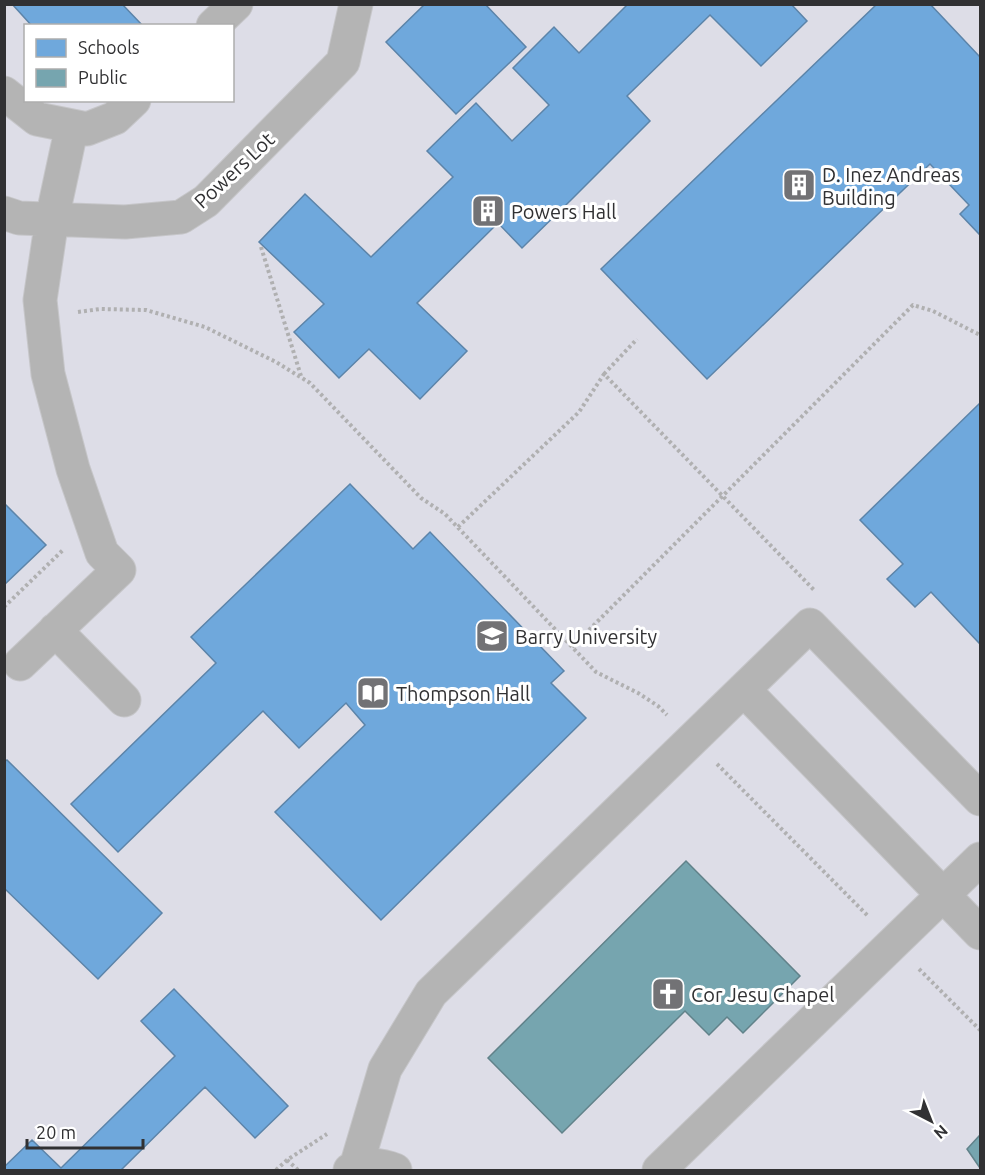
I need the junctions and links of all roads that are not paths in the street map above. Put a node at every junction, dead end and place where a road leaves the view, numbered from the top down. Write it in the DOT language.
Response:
graph roads {
  1 [pos="236,4"];
  2 [pos="356,4"];
  3 [pos="215,24"];
  4 [pos="4,93"];
  5 [pos="132,102"];
  6 [pos="72,126"];
  7 [pos="4,213"];
  8 [pos="52,219"];
  9 [pos="55,630"];
  10 [pos="20,664"];
  11 [pos="744,690"];
  12 [pos="124,700"];
  13 [pos="981,799"];
  14 [pos="981,859"];
  15 [pos="943,895"];
  16 [pos="981,933"];
  17 [pos="353,1169"];
  18 [pos="395,1170"];
  19 [pos="659,1170"];
  1 -- 3 [label="lane"];
  2 -- 8 [label="lane, Powers Lot"];
  4 -- 6 [label="lane"];
  5 -- 6 [label="lane"];
  6 -- 8 [label="lane"];
  7 -- 8 [label="lane, Powers Lot"];
  8 -- 9 [label="lane"];
  9 -- 10 [label="lane"];
  9 -- 12 [label="lane"];
  11 -- 13 [label="lane"];
  11 -- 15 [label="lane"];
  11 -- 17 [label="lane"];
  14 -- 15 [label="lane"];
  15 -- 16 [label="lane"];
  15 -- 19 [label="lane"];
  17 -- 18 [label="lane"];
}
